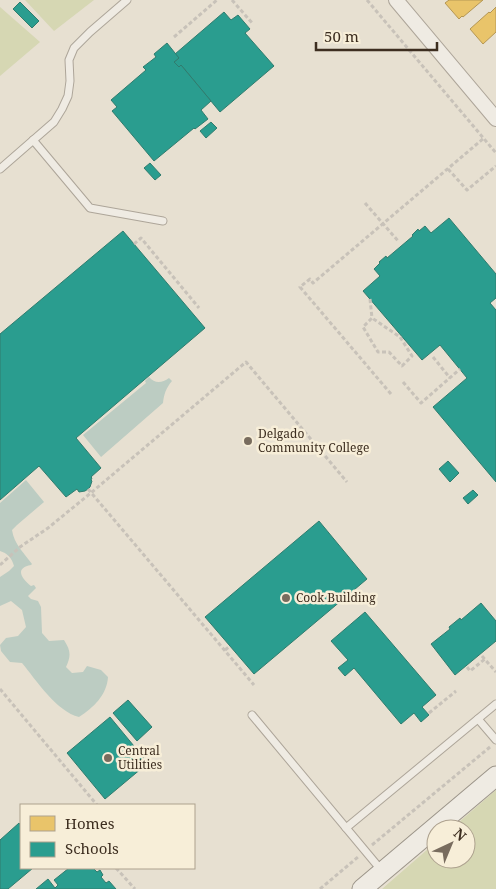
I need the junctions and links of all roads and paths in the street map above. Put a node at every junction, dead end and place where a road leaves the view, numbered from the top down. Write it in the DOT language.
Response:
graph roads {
  1 [pos="127,0"];
  2 [pos="217,0"];
  3 [pos="232,0"];
  4 [pos="368,0"];
  5 [pos="396,0"];
  6 [pos="253,24"];
  7 [pos="174,37"];
  8 [pos="496,119"];
  9 [pos="484,138"];
  10 [pos="33,140"];
  11 [pos="496,153"];
  12 [pos="496,166"];
  13 [pos="0,169"];
  14 [pos="448,169"];
  15 [pos="365,203"];
  16 [pos="163,221"];
  17 [pos="383,224"];
  18 [pos="399,242"];
  19 [pos="134,244"];
  20 [pos="370,299"];
  21 [pos="199,308"];
  22 [pos="372,318"];
  23 [pos="432,357"];
  24 [pos="460,369"];
  25 [pos="450,378"];
  26 [pos="403,382"];
  27 [pos="390,394"];
  28 [pos="347,482"];
  29 [pos="88,488"];
  30 [pos="92,492"];
  31 [pos="0,565"];
  32 [pos="230,646"];
  33 [pos="225,650"];
  34 [pos="482,656"];
  35 [pos="485,659"];
  36 [pos="467,667"];
  37 [pos="496,672"];
  38 [pos="254,685"];
  39 [pos="456,691"];
  40 [pos="1,692"];
  41 [pos="496,704"];
  42 [pos="430,713"];
  43 [pos="252,715"];
  44 [pos="478,719"];
  45 [pos="496,741"];
  46 [pos="496,776"];
  47 [pos="96,804"];
  48 [pos="346,828"];
  49 [pos="365,851"];
  50 [pos="117,869"];
  51 [pos="383,872"];
  52 [pos="135,889"];
  53 [pos="320,889"];
  54 [pos="362,889"];
  1 -- 10 [label="lane"];
  2 -- 7 [label="path"];
  3 -- 6 [label="path"];
  4 -- 9 [label="path"];
  5 -- 8 [label="street"];
  9 -- 11 [label="path"];
  9 -- 14 [label="path"];
  10 -- 13 [label="lane"];
  10 -- 16 [label="lane"];
  12 -- 14 [label="path"];
  14 -- 17 [label="path"];
  15 -- 17 [label="path"];
  17 -- 18 [label="path"];
  17 -- 27 [label="path"];
  19 -- 21 [label="path"];
  20 -- 22 [label="path"];
  22 -- 22 [label="path"];
  23 -- 25 [label="path"];
  24 -- 25 [label="path"];
  25 -- 26 [label="path"];
  28 -- 30 [label="path"];
  29 -- 30 [label="path"];
  30 -- 31 [label="path"];
  30 -- 33 [label="path"];
  32 -- 33 [label="path"];
  33 -- 38 [label="path"];
  34 -- 35 [label="path"];
  35 -- 36 [label="path"];
  35 -- 37 [label="path"];
  39 -- 42 [label="path"];
  40 -- 47 [label="path"];
  41 -- 44 [label="lane"];
  43 -- 48 [label="lane"];
  44 -- 45 [label="lane"];
  44 -- 48 [label="lane"];
  45 -- 49 [label="path"];
  46 -- 51 [label="street"];
  48 -- 49 [label="lane"];
  49 -- 51 [label="lane"];
  49 -- 53 [label="path"];
  50 -- 52 [label="path"];
  51 -- 54 [label="street"];
}
